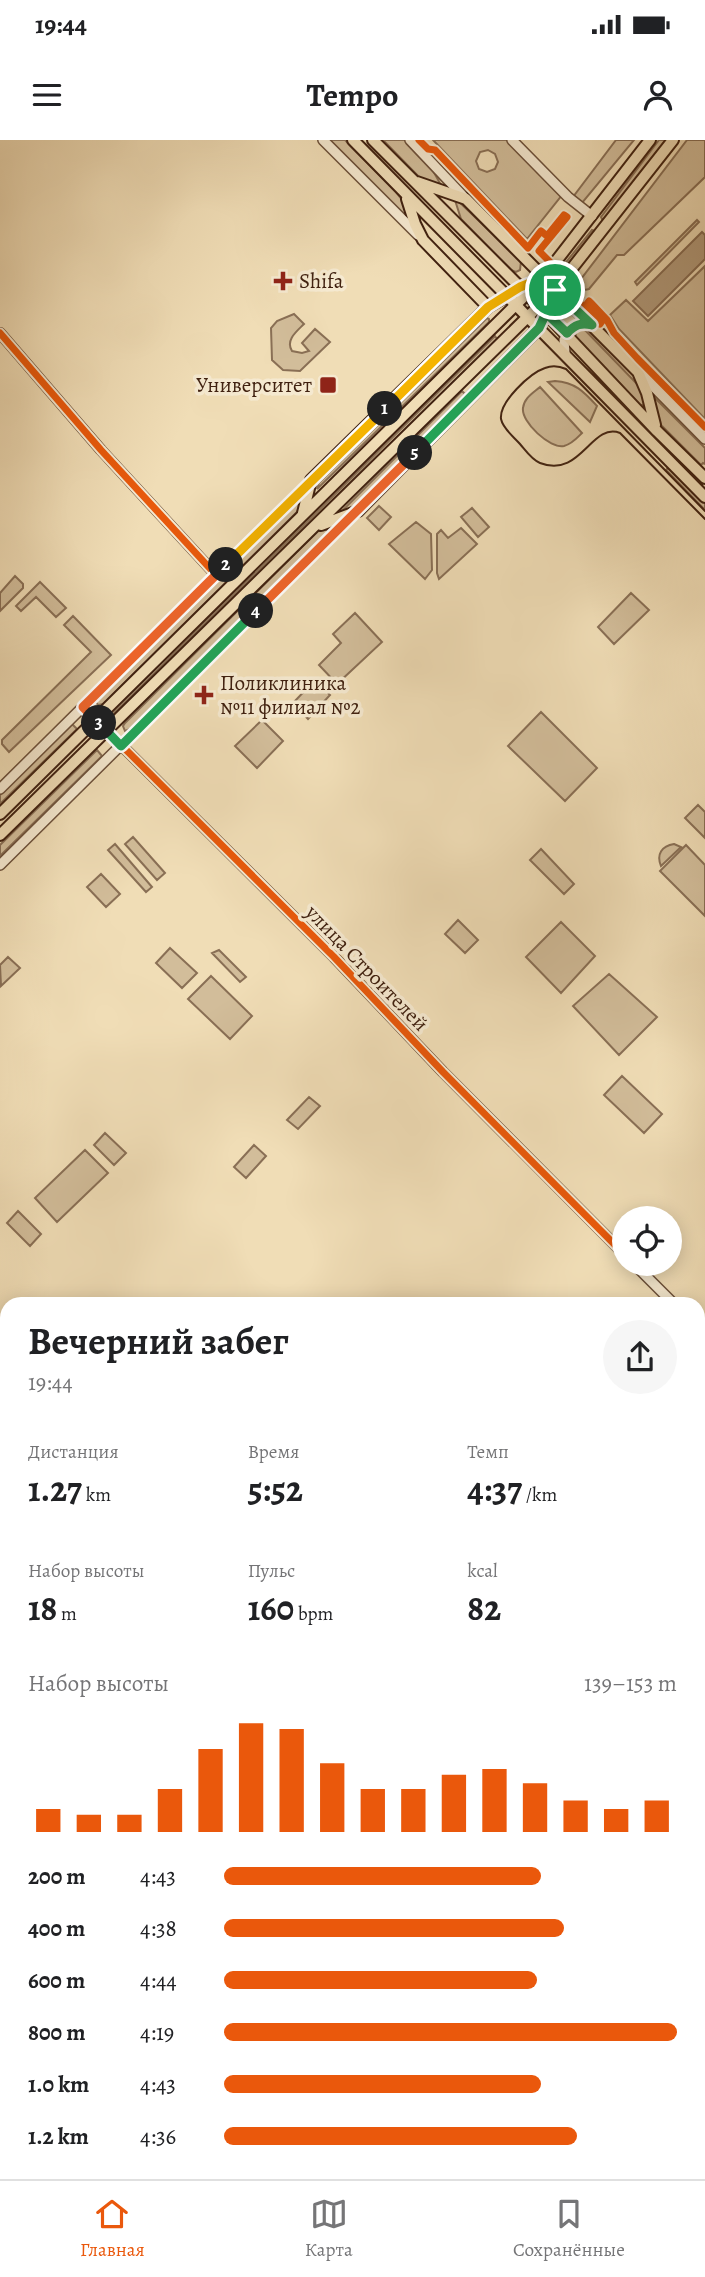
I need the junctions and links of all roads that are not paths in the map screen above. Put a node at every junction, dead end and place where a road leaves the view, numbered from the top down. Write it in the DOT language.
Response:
graph roads {
  1 [pos="323,140"];
  2 [pos="353,140"];
  3 [pos="373,140"];
  4 [pos="410,140"];
  5 [pos="512,140"];
  6 [pos="650,140"];
  7 [pos="673,140"];
  8 [pos="414,181"];
  9 [pos="402,190"];
  10 [pos="466,199"];
  11 [pos="594,214"];
  12 [pos="610,223"];
  13 [pos="423,240"];
  14 [pos="543,278"];
  15 [pos="555,290"];
  16 [pos="524,291"];
  17 [pos="506,296"];
  18 [pos="515,306"];
  19 [pos="488,307"];
  20 [pos="542,309"];
  21 [pos="528,317"];
  22 [pos="592,325"];
  23 [pos="539,328"];
  24 [pos="0,333"];
  25 [pos="566,334"];
  26 [pos="565,353"];
  27 [pos="638,372"];
  28 [pos="657,431"];
  29 [pos="705,439"];
  30 [pos="705,478"];
  31 [pos="311,480"];
  32 [pos="705,496"];
  33 [pos="358,511"];
  34 [pos="302,516"];
  35 [pos="315,527"];
  36 [pos="216,575"];
  37 [pos="83,707"];
  38 [pos="96,720"];
  39 [pos="107,731"];
  40 [pos="121,746"];
  41 [pos="0,789"];
  42 [pos="0,814"];
  43 [pos="0,835"];
  44 [pos="0,865"];
  45 [pos="612,1242"];
  46 [pos="646,1276"];
  47 [pos="667,1297"];
  1 -- 13 [label="street"];
  2 -- 9 [label="main road"];
  3 -- 8 [label="main road"];
  4 -- 10 [label="street"];
  5 -- 11 [label="street"];
  6 -- 11 [label="main road"];
  7 -- 12 [label="main road"];
  8 -- 10 [label="main road"];
  8 -- 16 [label="main road"];
  9 -- 13 [label="main road"];
  9 -- 17 [label="main road"];
  10 -- 14 [label="main road"];
  11 -- 12 [label="street"];
  11 -- 14 [label="main road"];
  12 -- 15 [label="main road"];
  13 -- 19 [label="main road"];
  14 -- 15 [label="main road"];
  14 -- 16 [label="main road"];
  15 -- 20 [label="main road"];
  15 -- 22 [label="main road"];
  16 -- 17 [label="main road"];
  16 -- 18 [label="main road"];
  16 -- 20 [label="main road"];
  17 -- 18 [label="main road"];
  17 -- 19 [label="main road"];
  18 -- 21 [label="main road"];
  18 -- 34 [label="main road"];
  19 -- 31 [label="main road"];
  20 -- 21 [label="main road"];
  20 -- 23 [label="main road"];
  20 -- 25 [label="main road"];
  21 -- 23 [label="main road"];
  21 -- 35 [label="main road"];
  22 -- 25 [label="street"];
  22 -- 27 [label="main road"];
  23 -- 26 [label="main road"];
  23 -- 33 [label="main road"];
  24 -- 36 [label="street"];
  25 -- 26 [label="street"];
  25 -- 28 [label="main road"];
  26 -- 32 [label="main road"];
  27 -- 28 [label="main road"];
  27 -- 29 [label="street"];
  28 -- 30 [label="main road"];
  31 -- 34 [label="main road"];
  31 -- 36 [label="street"];
  33 -- 35 [label="main road"];
  33 -- 40 [label="street"];
  34 -- 38 [label="main road"];
  35 -- 39 [label="main road"];
  36 -- 37 [label="street"];
  37 -- 38 [label="street, улица Строителей"];
  37 -- 41 [label="street"];
  38 -- 39 [label="street, улица Строителей"];
  38 -- 42 [label="main road"];
  39 -- 40 [label="street, улица Строителей"];
  39 -- 43 [label="main road"];
  40 -- 44 [label="street"];
  40 -- 45 [label="street, улица Строителей"];
  46 -- 47 [label="street"];
}
